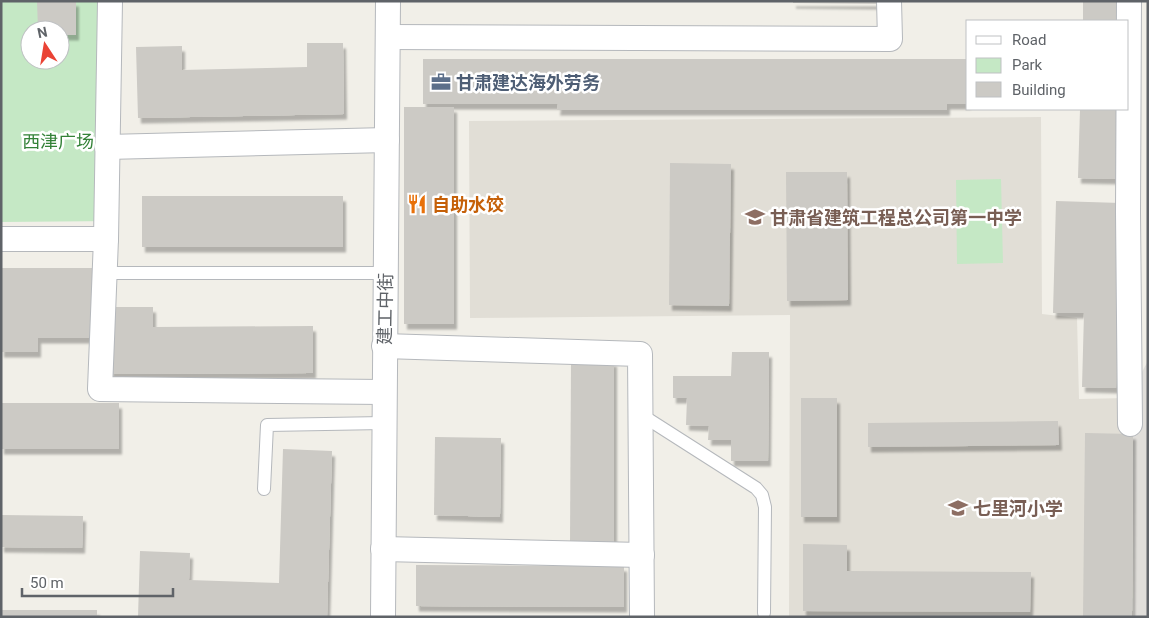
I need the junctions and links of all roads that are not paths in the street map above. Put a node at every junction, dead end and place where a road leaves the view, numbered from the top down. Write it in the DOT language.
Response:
graph roads {
  1 [pos="110,1"];
  2 [pos="388,1"];
  3 [pos="889,1"];
  4 [pos="1129,1"];
  5 [pos="1129,20"];
  6 [pos="388,37"];
  7 [pos="1128,110"];
  8 [pos="387,140"];
  9 [pos="107,147"];
  10 [pos="1,239"];
  11 [pos="106,239"];
  12 [pos="104,273"];
  13 [pos="385,273"];
  14 [pos="384,346"];
  15 [pos="384,392"];
  16 [pos="640,414"];
  17 [pos="384,423"];
  18 [pos="1130,424"];
  19 [pos="264,489"];
  20 [pos="383,549"];
  21 [pos="642,555"];
  22 [pos="764,613"];
  23 [pos="383,617"];
  24 [pos="642,617"];
  1 -- 9 [label="street"];
  2 -- 6 [label="street, 建工中街"];
  3 -- 6 [label="street"];
  4 -- 5 [label="street"];
  6 -- 8 [label="street, 建工中街"];
  7 -- 18 [label="street"];
  8 -- 9 [label="street"];
  8 -- 13 [label="street, 建工中街"];
  9 -- 11 [label="street"];
  10 -- 11 [label="street"];
  11 -- 12 [label="street"];
  12 -- 13 [label="lane"];
  12 -- 15 [label="street"];
  13 -- 14 [label="street, 建工中街"];
  14 -- 15 [label="street, 建工中街"];
  14 -- 16 [label="street"];
  15 -- 17 [label="street, 建工中街"];
  16 -- 21 [label="street"];
  16 -- 22 [label="lane"];
  17 -- 19 [label="lane"];
  17 -- 20 [label="street, 建工中街"];
  20 -- 21 [label="street"];
  20 -- 23 [label="street, 建工中街"];
  21 -- 24 [label="street"];
}
